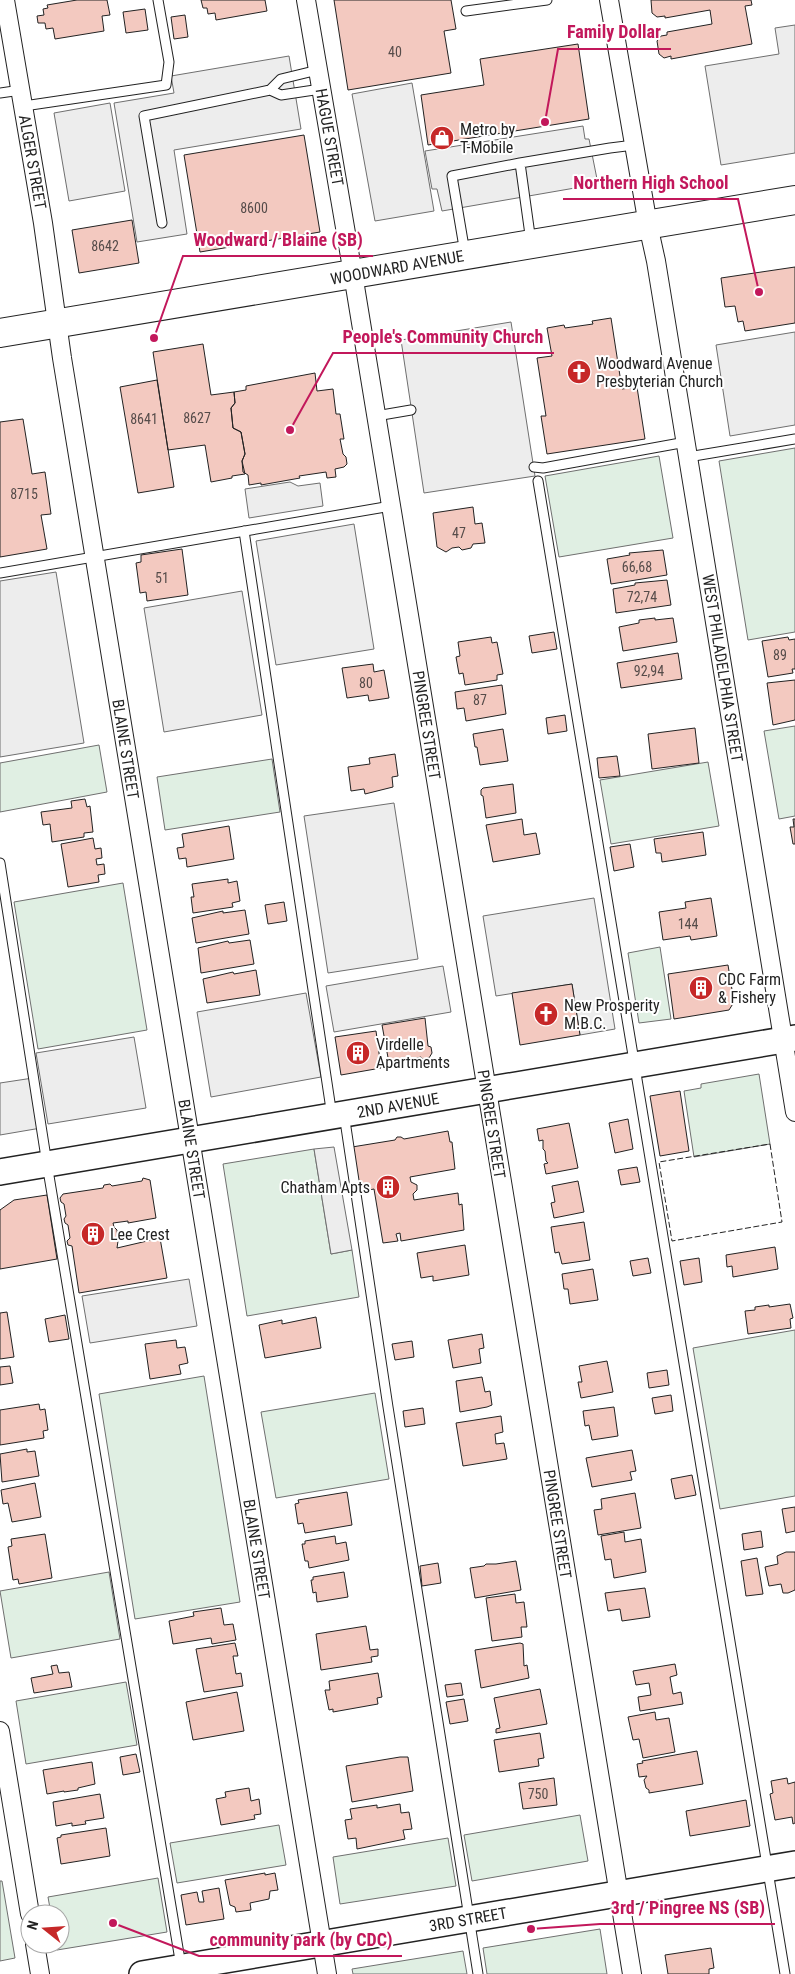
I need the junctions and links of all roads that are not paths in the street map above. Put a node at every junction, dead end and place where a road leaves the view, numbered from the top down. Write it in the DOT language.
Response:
graph roads {
  1 [pos="5,0"];
  2 [pos="158,0"];
  3 [pos="306,0"];
  4 [pos="547,0"];
  5 [pos="609,0"];
  6 [pos="466,11"];
  7 [pos="318,70"];
  8 [pos="321,89"];
  9 [pos="270,90"];
  10 [pos="0,93"];
  11 [pos="22,98"];
  12 [pos="634,145"];
  13 [pos="520,163"];
  14 [pos="795,200"];
  15 [pos="162,223"];
  16 [pos="648,225"];
  17 [pos="532,244"];
  18 [pos="465,256"];
  19 [pos="353,274"];
  20 [pos="58,324"];
  21 [pos="0,334"];
  22 [pos="412,410"];
  23 [pos="376,416"];
  24 [pos="795,439"];
  25 [pos="687,450"];
  26 [pos="534,467"];
  27 [pos="538,481"];
  28 [pos="391,506"];
  29 [pos="244,531"];
  30 [pos="94,557"];
  31 [pos="0,573"];
  32 [pos="0,863"];
  33 [pos="789,1039"];
  34 [pos="636,1065"];
  35 [pos="487,1090"];
  36 [pos="795,1112"];
  37 [pos="338,1115"];
  38 [pos="190,1140"];
  39 [pos="47,1164"];
  40 [pos="0,1172"];
  41 [pos="0,1730"];
  42 [pos="795,1864"];
  43 [pos="768,1869"];
  44 [pos="618,1894"];
  45 [pos="28,1904"];
  46 [pos="469,1919"];
  47 [pos="322,1944"];
  48 [pos="37,1954"];
  49 [pos="182,1971"];
  50 [pos="40,1974"];
  51 [pos="142,1974"];
  52 [pos="327,1974"];
  53 [pos="478,1974"];
  54 [pos="632,1974"];
  55 [pos="785,1974"];
  1 -- 11 [label="street, ALGER STREET"];
  2 -- 11 [label="lane"];
  3 -- 7 [label="street, HAGUE STREET"];
  4 -- 6 [label="lane"];
  5 -- 12 [label="street, WEST PHILADELPHIA STREET"];
  7 -- 8 [label="street, HAGUE STREET"];
  7 -- 9 [label="lane"];
  8 -- 9 [label="lane"];
  8 -- 19 [label="street, HAGUE STREET"];
  9 -- 15 [label="lane"];
  10 -- 11 [label="lane"];
  11 -- 20 [label="street, ALGER STREET"];
  12 -- 13 [label="lane"];
  12 -- 16 [label="street, WEST PHILADELPHIA STREET"];
  13 -- 17 [label="lane"];
  13 -- 18 [label="lane"];
  14 -- 16 [label="main road, WOODWARD AVENUE"];
  16 -- 17 [label="main road, WOODWARD AVENUE"];
  16 -- 25 [label="street, WEST PHILADELPHIA STREET"];
  17 -- 18 [label="main road, WOODWARD AVENUE"];
  18 -- 19 [label="main road, WOODWARD AVENUE"];
  19 -- 20 [label="main road, WOODWARD AVENUE"];
  19 -- 23 [label="street, PINGREE STREET"];
  20 -- 21 [label="main road, WOODWARD AVENUE"];
  20 -- 30 [label="street, BLAINE STREET"];
  22 -- 23 [label="lane"];
  23 -- 28 [label="street, PINGREE STREET"];
  24 -- 25 [label="lane"];
  25 -- 26 [label="lane"];
  25 -- 33 [label="street, WEST PHILADELPHIA STREET"];
  27 -- 34 [label="lane"];
  28 -- 29 [label="lane"];
  28 -- 35 [label="street, PINGREE STREET"];
  29 -- 30 [label="lane"];
  29 -- 37 [label="lane"];
  30 -- 31 [label="lane"];
  30 -- 38 [label="street, BLAINE STREET"];
  32 -- 39 [label="lane"];
  33 -- 34 [label="street, 2ND AVENUE"];
  33 -- 36 [label="street, WEST PHILADELPHIA STREET"];
  34 -- 35 [label="street, 2ND AVENUE"];
  34 -- 43 [label="lane"];
  35 -- 37 [label="street, 2ND AVENUE"];
  35 -- 44 [label="street, PINGREE STREET"];
  37 -- 38 [label="street, 2ND AVENUE"];
  37 -- 46 [label="lane"];
  38 -- 39 [label="street, 2ND AVENUE"];
  38 -- 47 [label="street, BLAINE STREET"];
  39 -- 40 [label="street, 2ND AVENUE"];
  39 -- 49 [label="lane"];
  41 -- 45 [label="street"];
  42 -- 43 [label="street, 3RD STREET"];
  43 -- 44 [label="street, 3RD STREET"];
  43 -- 55 [label="lane"];
  44 -- 46 [label="street, 3RD STREET"];
  44 -- 54 [label="street, PINGREE STREET"];
  46 -- 47 [label="street, 3RD STREET"];
  46 -- 53 [label="lane"];
  47 -- 49 [label="street, 3RD STREET"];
  47 -- 52 [label="street, BLAINE STREET"];
  48 -- 50 [label="street"];
  49 -- 51 [label="street, 3RD STREET"];
}
